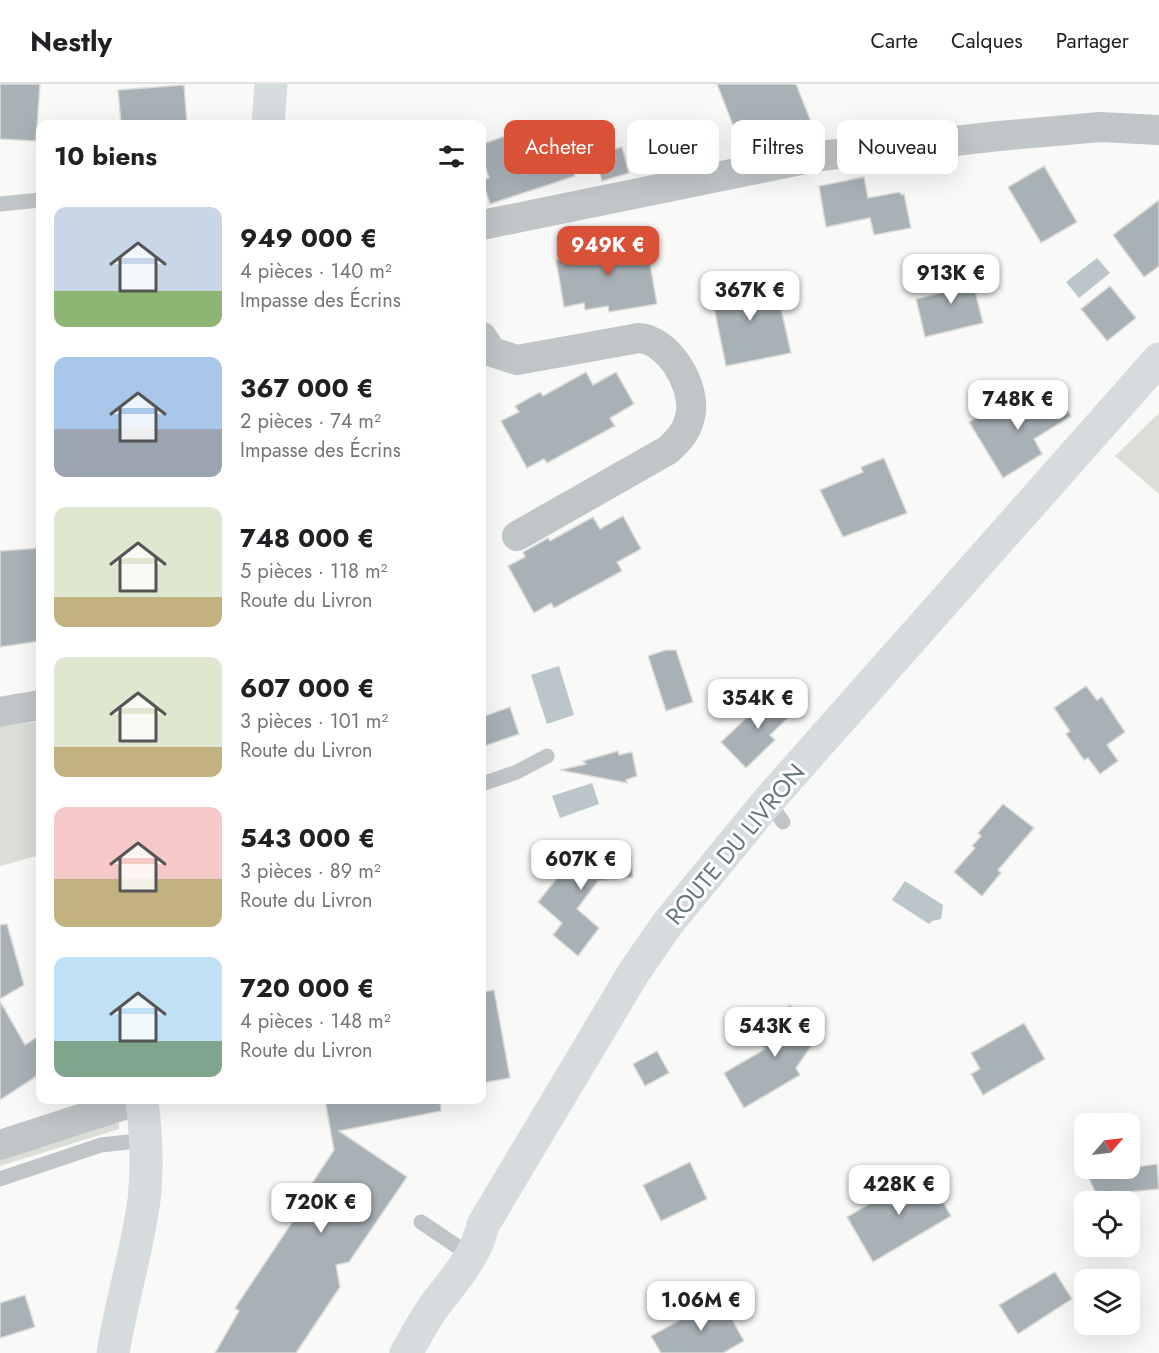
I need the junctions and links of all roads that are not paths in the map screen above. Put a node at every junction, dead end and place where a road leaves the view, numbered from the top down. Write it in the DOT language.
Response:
graph roads {
  1 [pos="271,84"];
  2 [pos="268,120"];
  3 [pos="1159,130"];
  4 [pos="36,200"];
  5 [pos="0,204"];
  6 [pos="486,224"];
  7 [pos="486,343"];
  8 [pos="1159,359"];
  9 [pos="517,536"];
  10 [pos="36,706"];
  11 [pos="0,712"];
  12 [pos="547,756"];
  13 [pos="486,783"];
  14 [pos="127,1104"];
  15 [pos="141,1104"];
  16 [pos="146,1140"];
  17 [pos="0,1144"];
  18 [pos="0,1179"];
  19 [pos="421,1222"];
  20 [pos="470,1255"];
  21 [pos="113,1353"];
  22 [pos="406,1353"];
  1 -- 2 [label="street"];
  3 -- 6 [label="street"];
  4 -- 5 [label="lane"];
  7 -- 9 [label="street"];
  8 -- 20 [label="street, ROUTE DU LIVRON"];
  10 -- 11 [label="street"];
  12 -- 13 [label="lane"];
  14 -- 17 [label="street"];
  15 -- 16 [label="street"];
  16 -- 18 [label="lane"];
  16 -- 21 [label="street"];
  19 -- 20 [label="lane"];
  20 -- 22 [label="street, ROUTE DU LIVRON"];
}
